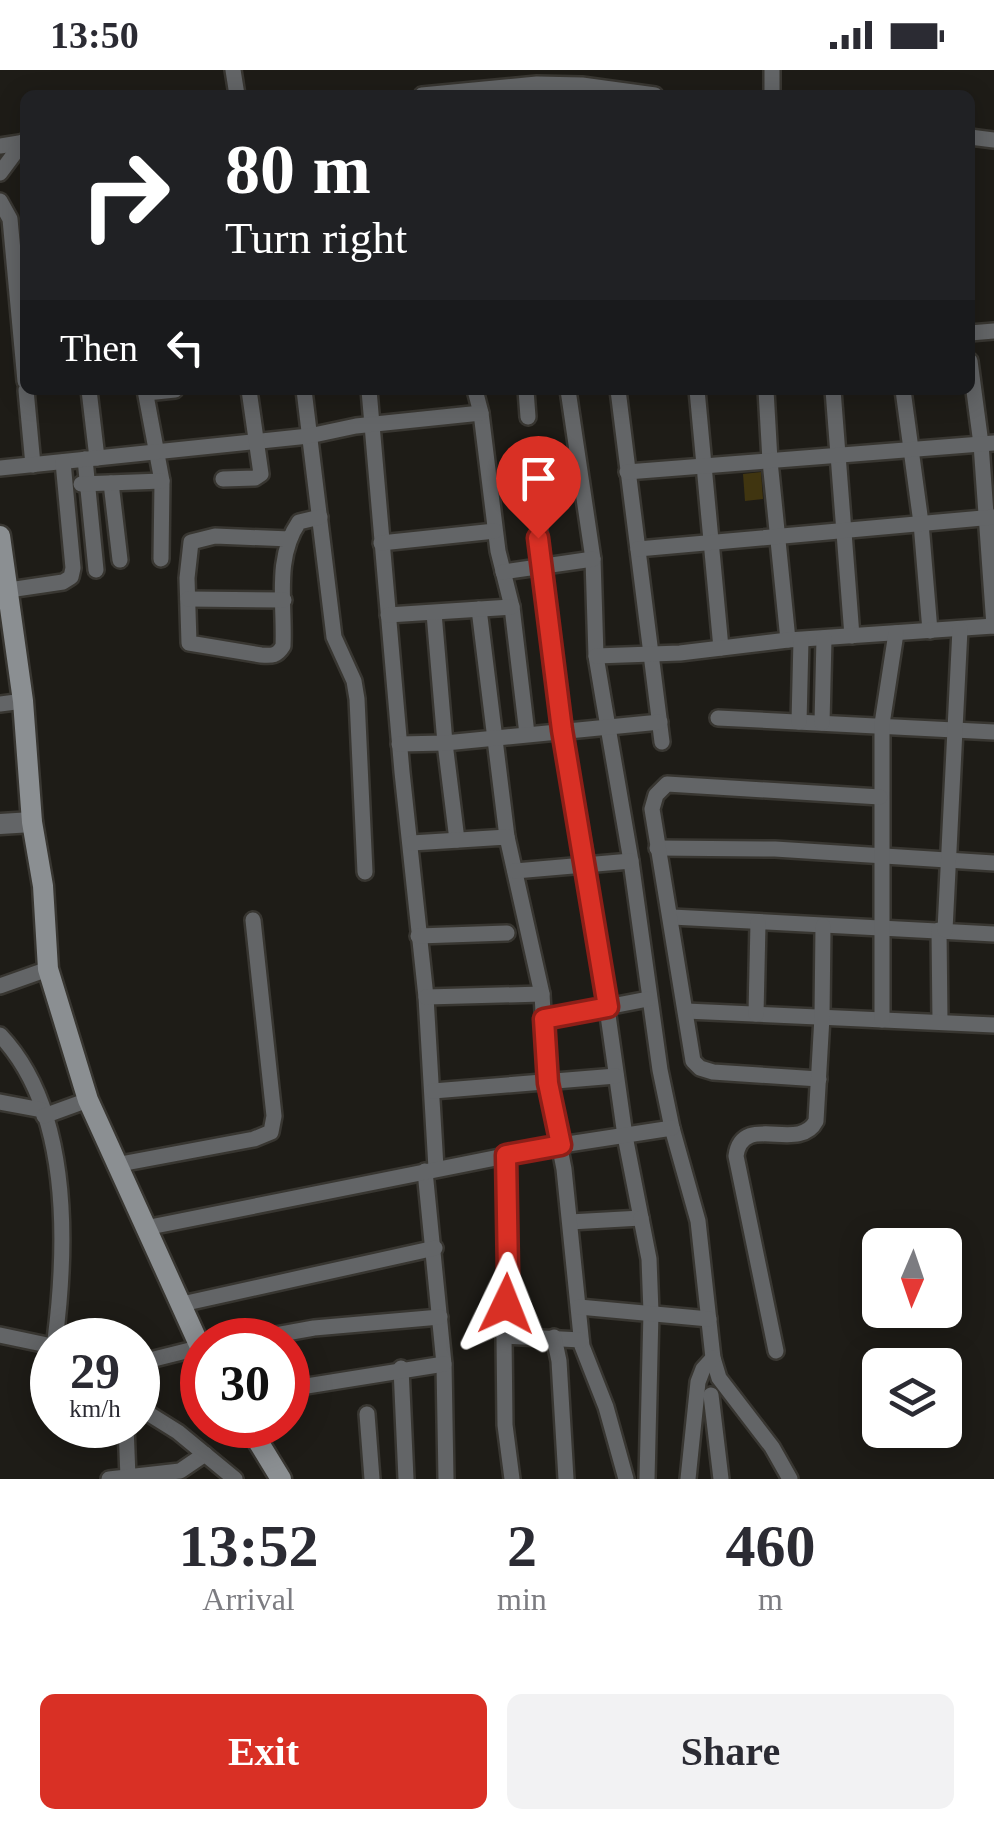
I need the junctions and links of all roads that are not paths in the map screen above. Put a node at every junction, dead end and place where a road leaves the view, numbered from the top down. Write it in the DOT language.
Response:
graph roads {
  1 [pos="532,83"];
  2 [pos="499,90"];
  3 [pos="583,90"];
  4 [pos="20,151"];
  5 [pos="0,174"];
  6 [pos="0,201"];
  7 [pos="20,317"];
  8 [pos="975,384"];
  9 [pos="26,395"];
  10 [pos="89,395"];
  11 [pos="147,395"];
  12 [pos="250,395"];
  13 [pos="305,395"];
  14 [pos="370,395"];
  15 [pos="477,395"];
  16 [pos="526,395"];
  17 [pos="569,395"];
  18 [pos="619,395"];
  19 [pos="697,395"];
  20 [pos="766,395"];
  21 [pos="833,395"];
  22 [pos="904,395"];
  23 [pos="482,413"];
  24 [pos="528,417"];
  25 [pos="373,424"];
  26 [pos="309,436"];
  27 [pos="254,440"];
  28 [pos="987,443"];
  29 [pos="528,447"];
  30 [pos="913,450"];
  31 [pos="157,452"];
  32 [pos="839,456"];
  33 [pos="91,459"];
  34 [pos="770,461"];
  35 [pos="63,462"];
  36 [pos="33,465"];
  37 [pos="703,467"];
  38 [pos="0,468"];
  39 [pos="627,472"];
  40 [pos="223,479"];
  41 [pos="162,480"];
  42 [pos="111,483"];
  43 [pos="87,484"];
  44 [pos="67,485"];
  45 [pos="989,517"];
  46 [pos="320,518"];
  47 [pos="921,523"];
  48 [pos="845,529"];
  49 [pos="495,531"];
  50 [pos="776,535"];
  51 [pos="0,536"];
  52 [pos="290,538"];
  53 [pos="381,543"];
  54 [pos="710,543"];
  55 [pos="638,549"];
  56 [pos="2,559"];
  57 [pos="161,559"];
  58 [pos="592,559"];
  59 [pos="120,560"];
  60 [pos="542,569"];
  61 [pos="96,570"];
  62 [pos="503,572"];
  63 [pos="10,590"];
  64 [pos="188,599"];
  65 [pos="284,600"];
  66 [pos="512,607"];
  67 [pos="479,609"];
  68 [pos="434,613"];
  69 [pos="388,615"];
  70 [pos="994,626"];
  71 [pos="960,629"];
  72 [pos="930,631"];
  73 [pos="896,633"];
  74 [pos="852,636"];
  75 [pos="824,638"];
  76 [pos="795,640"];
  77 [pos="721,648"];
  78 [pos="649,654"];
  79 [pos="596,656"];
  80 [pos="23,701"];
  81 [pos="0,704"];
  82 [pos="718,718"];
  83 [pos="660,722"];
  84 [pos="800,722"];
  85 [pos="822,723"];
  86 [pos="882,724"];
  87 [pos="607,726"];
  88 [pos="954,728"];
  89 [pos="562,730"];
  90 [pos="994,732"];
  91 [pos="527,734"];
  92 [pos="494,737"];
  93 [pos="662,742"];
  94 [pos="444,743"];
  95 [pos="399,744"];
  96 [pos="880,797"];
  97 [pos="32,822"];
  98 [pos="0,824"];
  99 [pos="508,837"];
  100 [pos="457,840"];
  101 [pos="412,844"];
  102 [pos="657,848"];
  103 [pos="881,854"];
  104 [pos="947,860"];
  105 [pos="631,861"];
  106 [pos="994,863"];
  107 [pos="587,866"];
  108 [pos="515,871"];
  109 [pos="365,872"];
  110 [pos="672,917"];
  111 [pos="254,920"];
  112 [pos="758,923"];
  113 [pos="822,926"];
  114 [pos="884,928"];
  115 [pos="942,930"];
  116 [pos="507,933"];
  117 [pos="994,934"];
  118 [pos="418,936"];
  119 [pos="48,969"];
  120 [pos="0,986"];
  121 [pos="542,994"];
  122 [pos="426,998"];
  123 [pos="648,1000"];
  124 [pos="608,1007"];
  125 [pos="686,1010"];
  126 [pos="756,1014"];
  127 [pos="822,1017"];
  128 [pos="544,1019"];
  129 [pos="882,1020"];
  130 [pos="940,1022"];
  131 [pos="994,1025"];
  132 [pos="0,1036"];
  133 [pos="616,1076"];
  134 [pos="819,1079"];
  135 [pos="548,1083"];
  136 [pos="432,1091"];
  137 [pos="88,1100"];
  138 [pos="0,1102"];
  139 [pos="43,1113"];
  140 [pos="672,1128"];
  141 [pos="624,1136"];
  142 [pos="561,1145"];
  143 [pos="506,1155"];
  144 [pos="115,1165"];
  145 [pos="431,1170"];
  146 [pos="641,1218"];
  147 [pos="570,1222"];
  148 [pos="145,1228"];
  149 [pos="435,1248"];
  150 [pos="182,1304"];
  151 [pos="580,1307"];
  152 [pos="651,1312"];
  153 [pos="440,1317"];
  154 [pos="56,1318"];
  155 [pos="188,1318"];
  156 [pos="709,1318"];
  157 [pos="310,1329"];
  158 [pos="0,1335"];
  159 [pos="504,1336"];
  160 [pos="554,1337"];
  161 [pos="30,1339"];
  162 [pos="581,1340"];
  163 [pos="776,1351"];
  164 [pos="713,1358"];
  165 [pos="444,1364"];
  166 [pos="401,1368"];
  167 [pos="310,1384"];
  168 [pos="712,1391"];
  169 [pos="366,1414"];
  170 [pos="160,1422"];
  171 [pos="127,1448"];
  172 [pos="262,1448"];
  173 [pos="205,1454"];
  174 [pos="180,1475"];
  175 [pos="128,1478"];
  176 [pos="109,1479"];
  177 [pos="235,1479"];
  178 [pos="280,1479"];
  179 [pos="372,1479"];
  180 [pos="406,1479"];
  181 [pos="446,1479"];
  182 [pos="512,1479"];
  183 [pos="566,1479"];
  184 [pos="626,1479"];
  185 [pos="648,1479"];
  186 [pos="688,1479"];
  187 [pos="722,1479"];
  188 [pos="790,1479"];
  1 -- 2 [label="street"];
  1 -- 3 [label="street"];
  4 -- 5 [label="street"];
  6 -- 7 [label="street"];
  8 -- 28 [label="street"];
  9 -- 36 [label="street"];
  10 -- 33 [label="street"];
  11 -- 31 [label="street"];
  12 -- 27 [label="street"];
  13 -- 26 [label="street"];
  14 -- 25 [label="street"];
  15 -- 23 [label="street"];
  16 -- 24 [label="street"];
  17 -- 58 [label="street"];
  18 -- 39 [label="street"];
  19 -- 37 [label="street"];
  20 -- 34 [label="street"];
  21 -- 32 [label="street"];
  22 -- 30 [label="street"];
  23 -- 25 [label="street"];
  23 -- 49 [label="street"];
  25 -- 26 [label="street"];
  25 -- 53 [label="street"];
  26 -- 27 [label="street"];
  26 -- 46 [label="street"];
  27 -- 31 [label="street"];
  27 -- 40 [label="street"];
  28 -- 30 [label="street"];
  28 -- 45 [label="street"];
  29 -- 60 [label="street"];
  30 -- 32 [label="street"];
  30 -- 47 [label="street"];
  31 -- 33 [label="street"];
  31 -- 41 [label="street"];
  32 -- 34 [label="street"];
  32 -- 48 [label="street"];
  33 -- 35 [label="street"];
  33 -- 43 [label="street"];
  34 -- 37 [label="street"];
  34 -- 50 [label="street"];
  35 -- 36 [label="street"];
  35 -- 44 [label="street"];
  36 -- 38 [label="street"];
  37 -- 39 [label="street"];
  37 -- 54 [label="street"];
  39 -- 55 [label="street"];
  41 -- 42 [label="street"];
  41 -- 57 [label="street"];
  42 -- 43 [label="street"];
  42 -- 59 [label="street"];
  43 -- 44 [label="street"];
  43 -- 61 [label="street"];
  44 -- 63 [label="street"];
  45 -- 47 [label="street"];
  45 -- 70 [label="street"];
  46 -- 52 [label="street"];
  46 -- 109 [label="street"];
  47 -- 48 [label="street"];
  47 -- 72 [label="street"];
  48 -- 50 [label="street"];
  48 -- 74 [label="street"];
  49 -- 53 [label="street"];
  49 -- 62 [label="street"];
  50 -- 54 [label="street"];
  50 -- 76 [label="street"];
  51 -- 56 [label="main road"];
  52 -- 64 [label="street"];
  52 -- 65 [label="street"];
  53 -- 69 [label="street"];
  54 -- 55 [label="street"];
  54 -- 77 [label="street"];
  55 -- 78 [label="street"];
  56 -- 63 [label="main road"];
  58 -- 60 [label="street"];
  58 -- 79 [label="street"];
  60 -- 62 [label="street"];
  60 -- 89 [label="street"];
  62 -- 66 [label="street"];
  63 -- 80 [label="main road"];
  64 -- 65 [label="street"];
  64 -- 65 [label="street"];
  66 -- 67 [label="street"];
  66 -- 91 [label="street"];
  67 -- 68 [label="street"];
  67 -- 92 [label="street"];
  68 -- 69 [label="street"];
  68 -- 94 [label="street"];
  69 -- 95 [label="street"];
  70 -- 71 [label="street"];
  71 -- 72 [label="street"];
  71 -- 88 [label="street"];
  72 -- 73 [label="street"];
  73 -- 74 [label="street"];
  73 -- 86 [label="street"];
  74 -- 75 [label="street"];
  75 -- 76 [label="street"];
  75 -- 85 [label="street"];
  76 -- 77 [label="street"];
  76 -- 84 [label="street"];
  77 -- 78 [label="street"];
  78 -- 79 [label="street"];
  78 -- 83 [label="street"];
  79 -- 87 [label="street"];
  80 -- 81 [label="street"];
  80 -- 97 [label="main road"];
  82 -- 84 [label="street"];
  83 -- 87 [label="street"];
  83 -- 93 [label="street"];
  84 -- 85 [label="street"];
  85 -- 86 [label="street"];
  86 -- 88 [label="street"];
  86 -- 96 [label="street"];
  87 -- 89 [label="street"];
  87 -- 105 [label="street"];
  88 -- 90 [label="street"];
  88 -- 104 [label="street"];
  89 -- 91 [label="street"];
  89 -- 107 [label="street"];
  91 -- 92 [label="street"];
  92 -- 94 [label="street"];
  92 -- 99 [label="street"];
  94 -- 95 [label="street"];
  94 -- 100 [label="street"];
  95 -- 101 [label="street"];
  96 -- 102 [label="street"];
  96 -- 103 [label="street"];
  97 -- 98 [label="street"];
  97 -- 119 [label="main road"];
  99 -- 100 [label="street"];
  99 -- 108 [label="street"];
  100 -- 101 [label="street"];
  101 -- 118 [label="street"];
  102 -- 103 [label="street"];
  102 -- 110 [label="street"];
  103 -- 104 [label="street"];
  103 -- 114 [label="street"];
  104 -- 106 [label="street"];
  104 -- 115 [label="street"];
  105 -- 107 [label="street"];
  105 -- 123 [label="street"];
  107 -- 108 [label="street"];
  107 -- 124 [label="street"];
  108 -- 121 [label="street"];
  110 -- 112 [label="street"];
  110 -- 125 [label="street"];
  111 -- 144 [label="street"];
  112 -- 113 [label="street"];
  112 -- 126 [label="street"];
  113 -- 114 [label="street"];
  113 -- 127 [label="street"];
  114 -- 115 [label="street"];
  114 -- 129 [label="street"];
  115 -- 117 [label="street"];
  115 -- 130 [label="street"];
  116 -- 118 [label="street"];
  118 -- 122 [label="street"];
  119 -- 120 [label="street"];
  119 -- 137 [label="main road"];
  121 -- 122 [label="street"];
  121 -- 128 [label="street"];
  122 -- 136 [label="street"];
  123 -- 124 [label="street"];
  123 -- 140 [label="street"];
  124 -- 128 [label="street"];
  124 -- 133 [label="street"];
  125 -- 126 [label="street"];
  125 -- 134 [label="street"];
  126 -- 127 [label="street"];
  127 -- 129 [label="street"];
  127 -- 134 [label="street"];
  128 -- 135 [label="street"];
  129 -- 130 [label="street"];
  130 -- 131 [label="street"];
  132 -- 139 [label="street"];
  133 -- 135 [label="street"];
  133 -- 141 [label="street"];
  134 -- 163 [label="street"];
  135 -- 136 [label="street"];
  135 -- 142 [label="street"];
  136 -- 145 [label="street"];
  137 -- 139 [label="street"];
  137 -- 144 [label="main road"];
  138 -- 139 [label="street"];
  139 -- 154 [label="street"];
  140 -- 141 [label="street"];
  140 -- 156 [label="street"];
  141 -- 142 [label="street"];
  141 -- 146 [label="street"];
  142 -- 143 [label="street"];
  142 -- 147 [label="street"];
  143 -- 145 [label="street"];
  143 -- 159 [label="street"];
  144 -- 148 [label="main road"];
  145 -- 148 [label="street"];
  145 -- 149 [label="street"];
  146 -- 147 [label="street"];
  146 -- 152 [label="street"];
  147 -- 151 [label="street"];
  148 -- 150 [label="main road"];
  149 -- 150 [label="street"];
  149 -- 153 [label="street"];
  150 -- 155 [label="main road"];
  151 -- 152 [label="street"];
  151 -- 162 [label="street"];
  152 -- 156 [label="street"];
  152 -- 185 [label="street"];
  153 -- 157 [label="street"];
  153 -- 165 [label="street"];
  156 -- 164 [label="street"];
  158 -- 161 [label="street"];
  159 -- 160 [label="street"];
  159 -- 182 [label="street"];
  160 -- 162 [label="street"];
  160 -- 183 [label="street"];
  162 -- 184 [label="street"];
  164 -- 168 [label="street"];
  164 -- 168 [label="street"];
  165 -- 166 [label="street"];
  165 -- 181 [label="street"];
  166 -- 167 [label="street"];
  166 -- 180 [label="street"];
  168 -- 186 [label="street"];
  168 -- 187 [label="street"];
  168 -- 188 [label="street"];
  169 -- 179 [label="street"];
  170 -- 173 [label="street"];
  171 -- 175 [label="street"];
  172 -- 178 [label="main road"];
  173 -- 174 [label="street"];
  173 -- 177 [label="street"];
  174 -- 175 [label="street"];
  175 -- 176 [label="street"];
}
